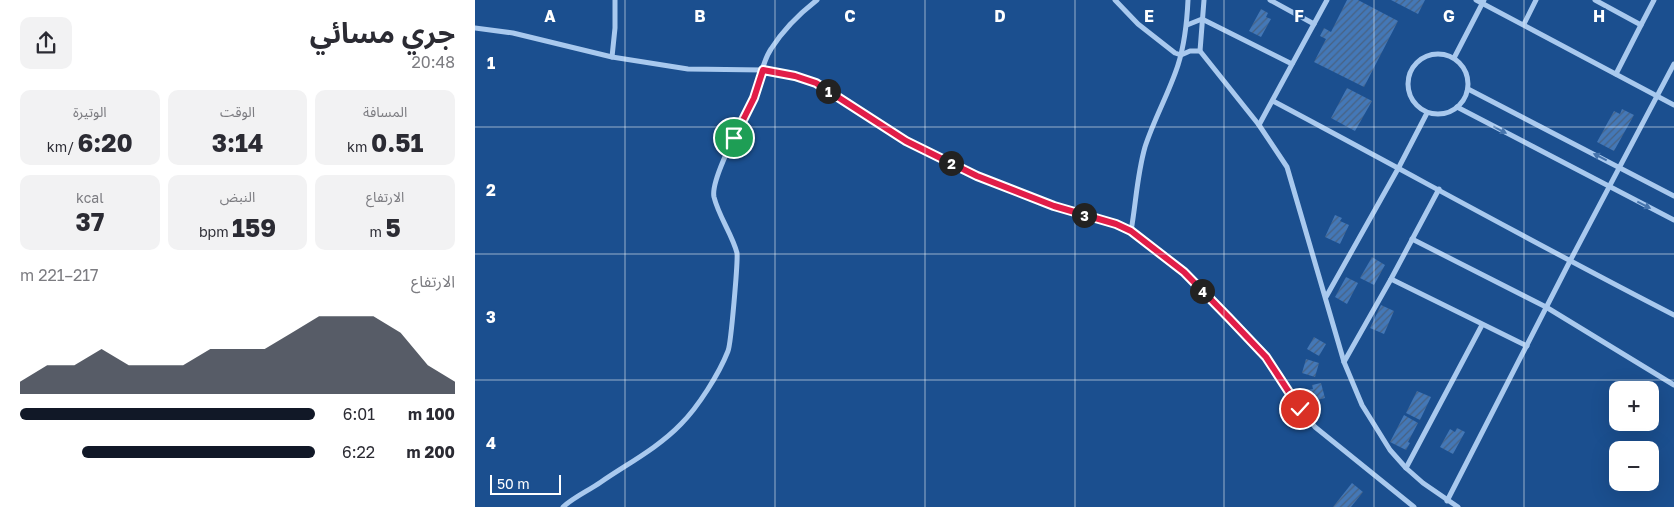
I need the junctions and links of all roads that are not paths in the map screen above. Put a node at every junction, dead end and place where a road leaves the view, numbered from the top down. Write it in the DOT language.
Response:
graph roads {
  1 [pos="615,0"];
  2 [pos="817,0"];
  3 [pos="1115,0"];
  4 [pos="1188,0"];
  5 [pos="1204,0"];
  6 [pos="1270,0"];
  7 [pos="1327,0"];
  8 [pos="1476,0"];
  9 [pos="1536,0"];
  10 [pos="1595,0"];
  11 [pos="1654,0"];
  12 [pos="1483,2"];
  13 [pos="1203,19"];
  14 [pos="1314,24"];
  15 [pos="1524,24"];
  16 [pos="1641,24"];
  17 [pos="1187,25"];
  18 [pos="475,28"];
  19 [pos="1200,51"];
  20 [pos="1181,55"];
  21 [pos="612,57"];
  22 [pos="1454,58"];
  23 [pos="1292,64"];
  24 [pos="1674,64"];
  25 [pos="763,70"];
  26 [pos="1616,74"];
  27 [pos="1468,89"];
  28 [pos="1657,96"];
  29 [pos="1273,101"];
  30 [pos="1674,105"];
  31 [pos="1457,107"];
  32 [pos="1427,113"];
  33 [pos="1259,125"];
  34 [pos="1399,167"];
  35 [pos="1619,167"];
  36 [pos="1610,187"];
  37 [pos="1439,189"];
  38 [pos="1674,196"];
  39 [pos="1674,220"];
  40 [pos="1131,231"];
  41 [pos="1412,239"];
  42 [pos="1570,261"];
  43 [pos="1391,279"];
  44 [pos="1326,297"];
  45 [pos="1546,307"];
  46 [pos="1674,315"];
  47 [pos="1482,325"];
  48 [pos="1527,346"];
  49 [pos="1344,362"];
  50 [pos="1674,385"];
  51 [pos="1406,468"];
  52 [pos="1447,501"];
  53 [pos="563,507"];
  54 [pos="1414,507"];
  55 [pos="1458,507"];
  1 -- 21 [label="street"];
  2 -- 25 [label="street"];
  3 -- 20 [label="street"];
  4 -- 17 [label="street"];
  5 -- 13 [label="street"];
  6 -- 14 [label="street"];
  7 -- 14 [label="street"];
  8 -- 12 [label="street"];
  9 -- 15 [label="street"];
  10 -- 16 [label="street"];
  11 -- 16 [label="street"];
  12 -- 15 [label="street"];
  12 -- 22 [label="street"];
  13 -- 17 [label="street"];
  13 -- 19 [label="street"];
  13 -- 23 [label="street"];
  14 -- 23 [label="street"];
  15 -- 26 [label="street"];
  16 -- 26 [label="street"];
  17 -- 20 [label="street"];
  18 -- 21 [label="street"];
  19 -- 20 [label="street"];
  19 -- 33 [label="street"];
  20 -- 40 [label="street"];
  21 -- 25 [label="street"];
  22 -- 27 [label="street"];
  22 -- 32 [label="street"];
  23 -- 29 [label="street"];
  24 -- 28 [label="street"];
  25 -- 40 [label="street"];
  25 -- 53 [label="street"];
  26 -- 28 [label="street"];
  27 -- 31 [label="street"];
  35 -- 27 [label="street, one-way"];
  28 -- 30 [label="street"];
  28 -- 35 [label="street"];
  29 -- 33 [label="street"];
  29 -- 34 [label="street"];
  31 -- 32 [label="street"];
  31 -- 36 [label="street, one-way"];
  32 -- 34 [label="street"];
  33 -- 44 [label="street"];
  34 -- 37 [label="street"];
  34 -- 44 [label="street"];
  35 -- 36 [label="street"];
  35 -- 38 [label="street"];
  36 -- 39 [label="street, one-way"];
  36 -- 42 [label="street"];
  37 -- 41 [label="street"];
  37 -- 42 [label="street"];
  40 -- 54 [label="street"];
  41 -- 43 [label="street"];
  41 -- 45 [label="street"];
  42 -- 45 [label="street"];
  42 -- 46 [label="street"];
  43 -- 47 [label="street"];
  43 -- 49 [label="street"];
  44 -- 49 [label="street"];
  45 -- 48 [label="street"];
  45 -- 50 [label="street"];
  47 -- 48 [label="street"];
  47 -- 51 [label="street"];
  48 -- 52 [label="street"];
  49 -- 51 [label="street"];
  51 -- 52 [label="street"];
  52 -- 55 [label="street"];
}
